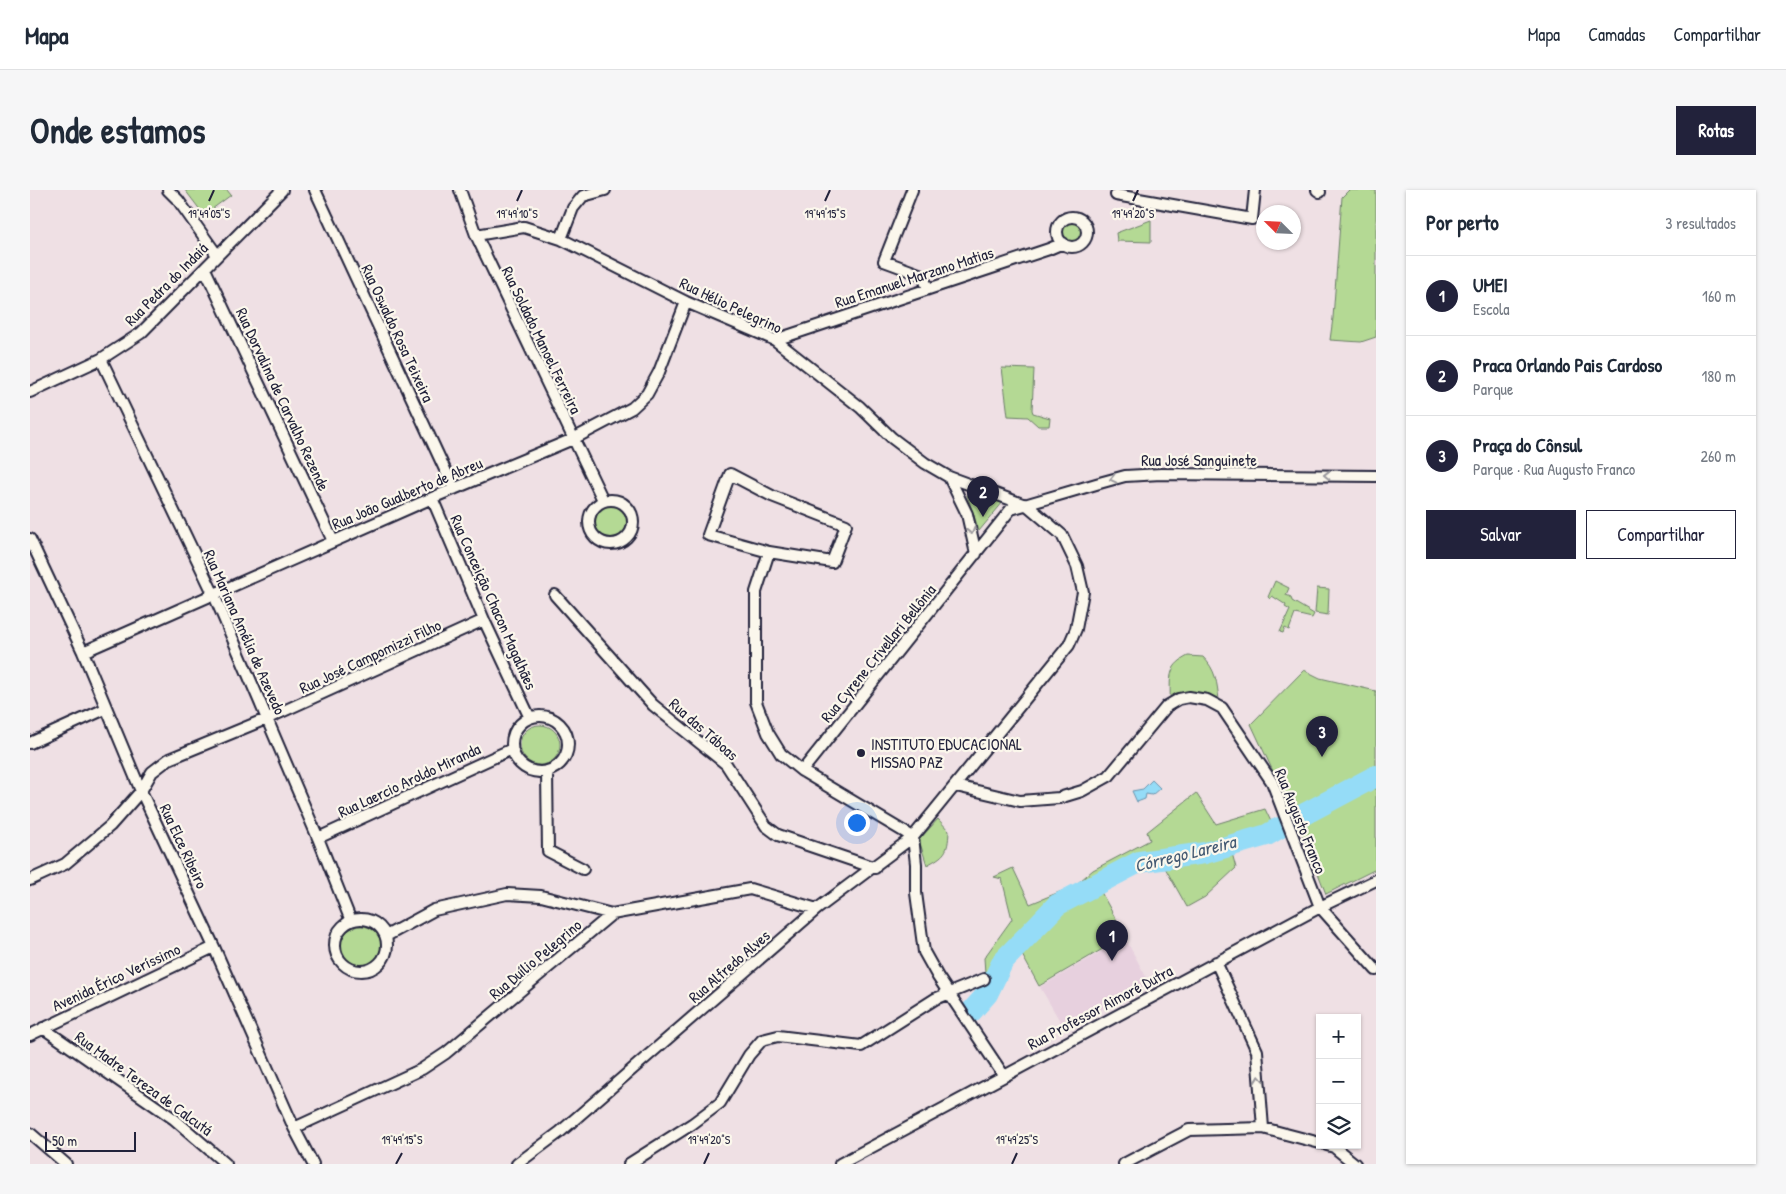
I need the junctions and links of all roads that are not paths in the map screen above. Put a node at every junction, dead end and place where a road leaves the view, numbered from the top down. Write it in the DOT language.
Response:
graph roads {
  1 [pos="168,190"];
  2 [pos="282,190"];
  3 [pos="315,190"];
  4 [pos="460,190"];
  5 [pos="605,190"];
  6 [pos="912,190"];
  7 [pos="1255,190"];
  8 [pos="1116,195"];
  9 [pos="1150,195"];
  10 [pos="476,235"];
  11 [pos="561,239"];
  12 [pos="1062,243"];
  13 [pos="217,255"];
  14 [pos="205,269"];
  15 [pos="928,288"];
  16 [pos="686,302"];
  17 [pos="775,340"];
  18 [pos="101,359"];
  19 [pos="30,392"];
  20 [pos="573,439"];
  21 [pos="1376,476"];
  22 [pos="949,477"];
  23 [pos="454,489"];
  24 [pos="432,498"];
  25 [pos="603,500"];
  26 [pos="1028,506"];
  27 [pos="30,540"];
  28 [pos="333,541"];
  29 [pos="769,552"];
  30 [pos="976,554"];
  31 [pos="214,595"];
  32 [pos="555,595"];
  33 [pos="484,620"];
  34 [pos="82,652"];
  35 [pos="105,709"];
  36 [pos="530,718"];
  37 [pos="266,719"];
  38 [pos="30,743"];
  39 [pos="512,748"];
  40 [pos="802,771"];
  41 [pos="547,772"];
  42 [pos="956,786"];
  43 [pos="141,791"];
  44 [pos="913,837"];
  45 [pos="318,838"];
  46 [pos="874,868"];
  47 [pos="583,869"];
  48 [pos="30,880"];
  49 [pos="1376,880"];
  50 [pos="1320,907"];
  51 [pos="817,909"];
  52 [pos="612,914"];
  53 [pos="351,921"];
  54 [pos="386,936"];
  55 [pos="214,947"];
  56 [pos="1216,962"];
  57 [pos="1376,970"];
  58 [pos="984,979"];
  59 [pos="949,993"];
  60 [pos="43,1028"];
  61 [pos="30,1034"];
  62 [pos="1004,1076"];
  63 [pos="294,1128"];
  64 [pos="1263,1128"];
  65 [pos="30,1133"];
  66 [pos="1316,1142"];
  67 [pos="1336,1149"];
  68 [pos="66,1164"];
  69 [pos="226,1164"];
  70 [pos="313,1164"];
  71 [pos="516,1164"];
  72 [pos="629,1164"];
  73 [pos="840,1164"];
  74 [pos="1124,1164"];
  75 [pos="1355,1164"];
  1 -- 13 [label="street"];
  2 -- 13 [label="street, Rua Pedra do Indaiá"];
  3 -- 23 [label="street, Rua Oswaldo Rosa Teixeira"];
  4 -- 10 [label="street, Rua Soldado Manoel Ferreira"];
  5 -- 11 [label="street"];
  6 -- 15 [label="street"];
  7 -- 9 [label="street"];
  8 -- 9 [label="street"];
  10 -- 11 [label="street, Rua Hélio Pelegrino"];
  10 -- 20 [label="street, Rua Soldado Manoel Ferreira"];
  11 -- 16 [label="street, Rua Hélio Pelegrino"];
  12 -- 15 [label="street, Rua Emanuel Marzano Matias"];
  13 -- 14 [label="street, Rua Pedra do Indaiá"];
  14 -- 18 [label="street, Rua Pedra do Indaiá"];
  14 -- 28 [label="street, Rua Dorvalina de Carvalho Rezende"];
  15 -- 17 [label="street, Rua Emanuel Marzano Matias"];
  16 -- 17 [label="street, Rua Hélio Pelegrino"];
  16 -- 20 [label="street, Rua João Gualberto de Abreu"];
  17 -- 22 [label="street, Rua Hélio Pelegrino"];
  18 -- 19 [label="street, Rua Pedra do Indaiá"];
  18 -- 31 [label="street, Rua Mariana Amélia de Azevedo"];
  20 -- 23 [label="street, Rua João Gualberto de Abreu"];
  20 -- 25 [label="street, Rua Soldado Manoel Ferreira"];
  21 -- 26 [label="street, Rua José Sanguinete, one-way"];
  22 -- 26 [label="street, Rua Hélio Pelegrino"];
  22 -- 30 [label="street, one-way"];
  23 -- 24 [label="street, Rua João Gualberto de Abreu"];
  24 -- 28 [label="street, Rua João Gualberto de Abreu"];
  24 -- 33 [label="street, Rua Conceição Chacon Magalhães"];
  25 -- 25 [label="street"];
  26 -- 30 [label="street, Rua Cyrene Crivellari Bellônia"];
  26 -- 42 [label="street, Rua Alfredo Alves"];
  27 -- 34 [label="street, Rua Elce Ribeiro"];
  28 -- 31 [label="street, Rua João Gualberto de Abreu"];
  29 -- 29 [label="street"];
  29 -- 40 [label="street"];
  30 -- 40 [label="street, Rua Cyrene Crivellari Bellônia"];
  31 -- 34 [label="street, Rua João Gualberto de Abreu"];
  31 -- 37 [label="street, Rua Mariana Amélia de Azevedo"];
  32 -- 46 [label="street, Rua das Táboas"];
  33 -- 36 [label="street, Rua Conceição Chacon Magalhães"];
  33 -- 37 [label="street, Rua José Campomizzi Filho"];
  34 -- 35 [label="street, Rua Elce Ribeiro"];
  35 -- 38 [label="street"];
  35 -- 43 [label="street, Rua Elce Ribeiro"];
  36 -- 39 [label="street"];
  36 -- 41 [label="street"];
  37 -- 43 [label="street, Rua José Campomizzi Filho"];
  37 -- 45 [label="street, Rua Mariana Amélia de Azevedo"];
  39 -- 41 [label="street"];
  39 -- 45 [label="street, Rua Laercio Aroldo Miranda"];
  40 -- 44 [label="street"];
  41 -- 47 [label="street"];
  42 -- 44 [label="street, Rua Alfredo Alves"];
  42 -- 50 [label="street, Rua Augusto Franco"];
  43 -- 48 [label="street, Rua José Campomizzi Filho"];
  43 -- 55 [label="street, Rua Elce Ribeiro"];
  44 -- 46 [label="street, Rua Alfredo Alves"];
  44 -- 59 [label="street"];
  45 -- 53 [label="street, Rua Mariana Amélia de Azevedo"];
  46 -- 51 [label="street, Rua Alfredo Alves"];
  49 -- 50 [label="street, Rua Professor Aimoré Dutra"];
  50 -- 56 [label="street, Rua Professor Aimoré Dutra"];
  50 -- 57 [label="street, Rua Augusto Franco"];
  51 -- 52 [label="street"];
  51 -- 71 [label="street, Rua Alfredo Alves"];
  52 -- 54 [label="street"];
  52 -- 63 [label="street, Rua Duílio Pelegrino"];
  53 -- 54 [label="street"];
  53 -- 54 [label="street"];
  55 -- 60 [label="street, Avenida Érico Veríssimo"];
  55 -- 63 [label="street, Rua Elce Ribeiro"];
  56 -- 62 [label="street, Rua Professor Aimoré Dutra"];
  64 -- 56 [label="street, one-way"];
  58 -- 59 [label="street"];
  59 -- 62 [label="street"];
  59 -- 72 [label="street"];
  60 -- 61 [label="street, Avenida Érico Veríssimo"];
  60 -- 69 [label="street, Rua Madre Tereza de Calcutá"];
  62 -- 73 [label="street, Rua Professor Aimoré Dutra"];
  63 -- 70 [label="street, Rua Elce Ribeiro"];
  64 -- 66 [label="street"];
  64 -- 74 [label="street"];
  65 -- 68 [label="street"];
  67 -- 75 [label="street"];
}
